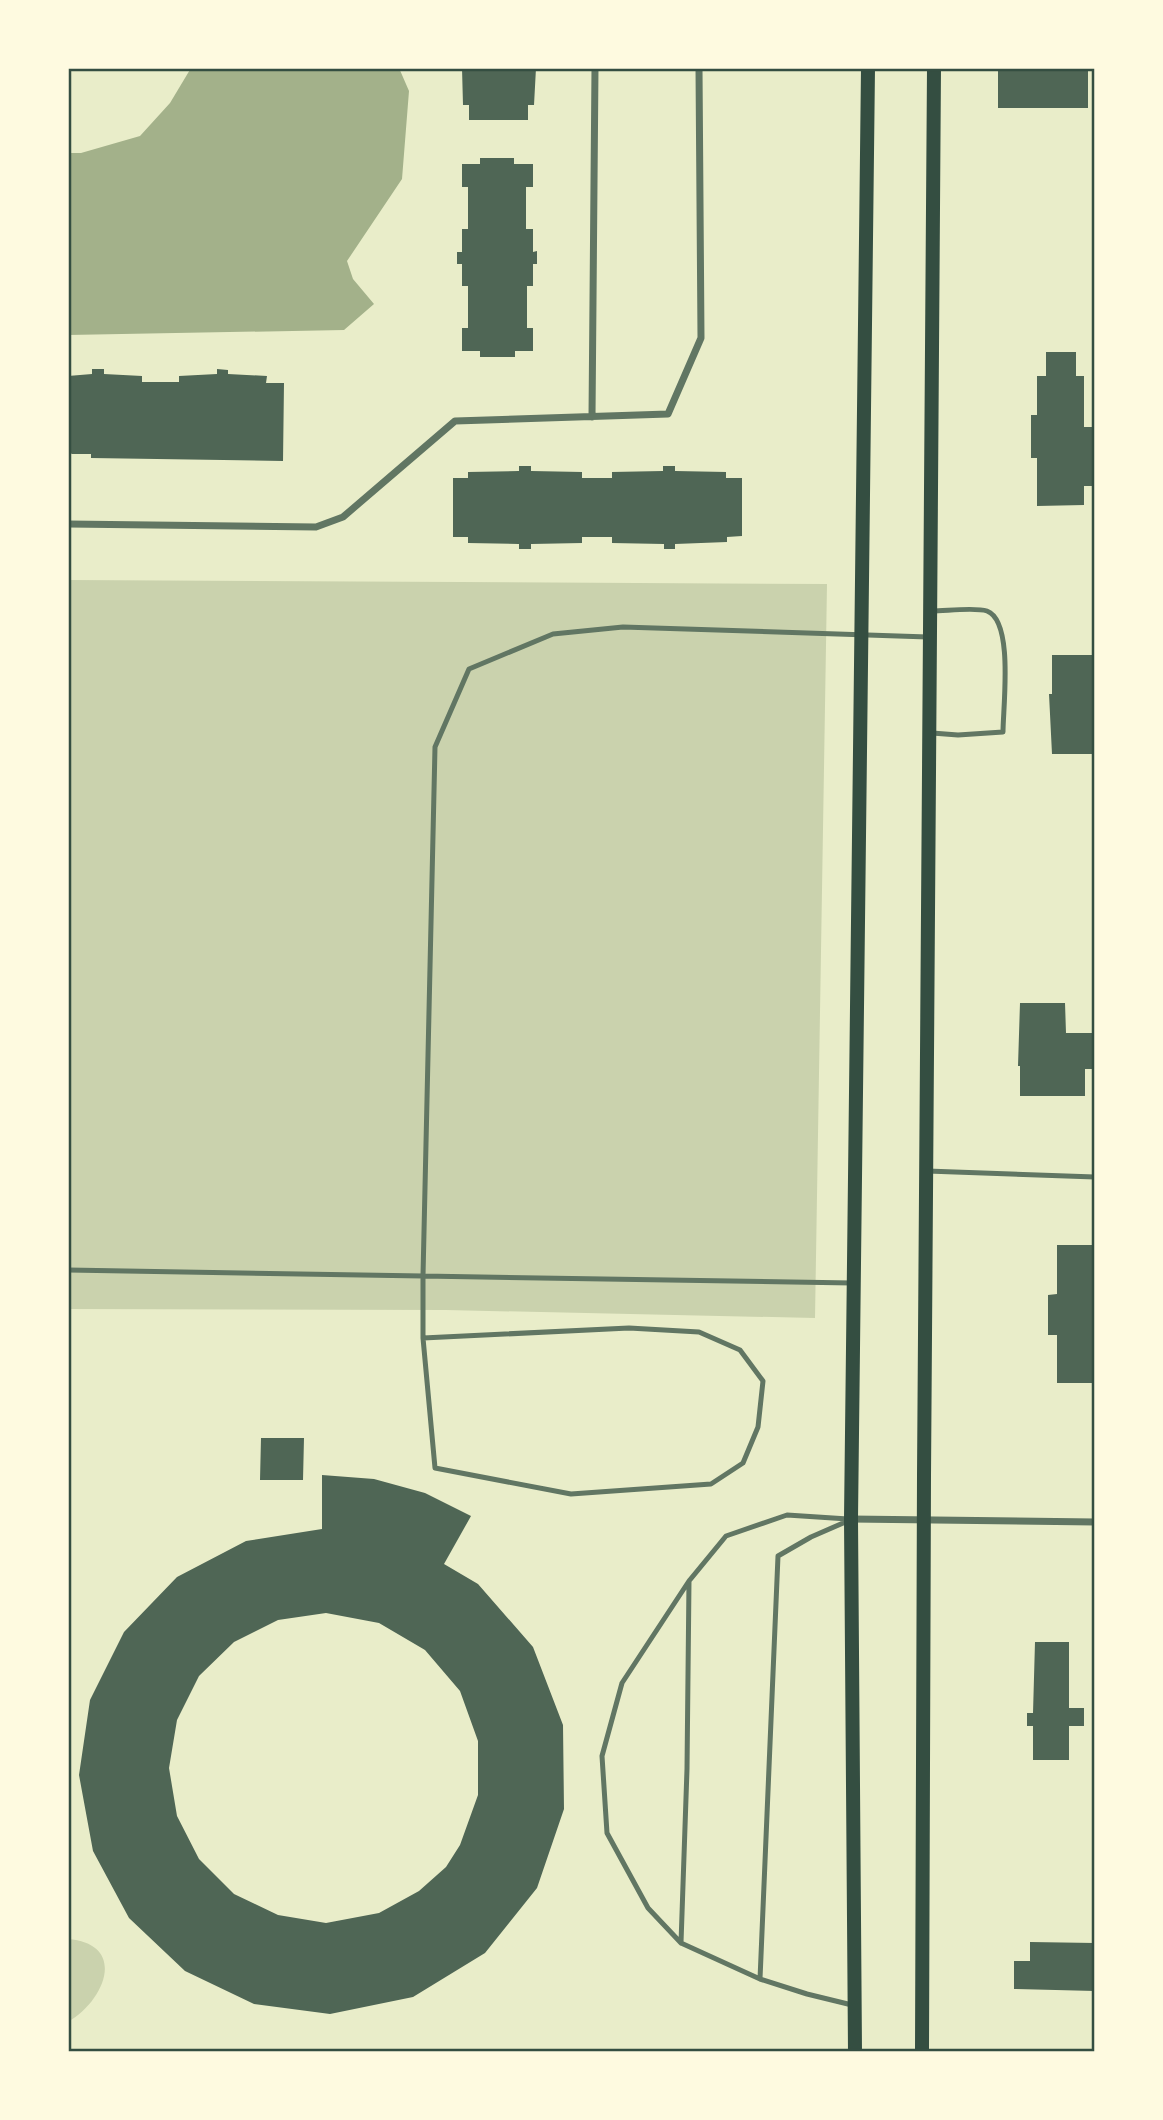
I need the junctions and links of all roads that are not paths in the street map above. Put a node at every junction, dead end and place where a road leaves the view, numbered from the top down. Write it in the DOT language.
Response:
graph roads {
  1 [pos="595,68"];
  2 [pos="699,68"];
  3 [pos="868,68"];
  4 [pos="934,68"];
  5 [pos="592,416"];
  6 [pos="68,524"];
  7 [pos="930,611"];
  8 [pos="862,635"];
  9 [pos="930,638"];
  10 [pos="929,733"];
  11 [pos="927,1171"];
  12 [pos="1095,1177"];
  13 [pos="68,1270"];
  14 [pos="423,1276"];
  15 [pos="855,1283"];
  16 [pos="423,1338"];
  17 [pos="851,1519"];
  18 [pos="924,1519"];
  19 [pos="1095,1522"];
  20 [pos="689,1581"];
  21 [pos="681,1943"];
  22 [pos="760,1979"];
  23 [pos="855,2005"];
  24 [pos="855,2052"];
  25 [pos="922,2052"];
  1 -- 5 [label="street"];
  2 -- 5 [label="street"];
  3 -- 8 [label="main road"];
  4 -- 7 [label="main road"];
  5 -- 6 [label="street"];
  7 -- 9 [label="main road"];
  7 -- 10 [label="lane"];
  8 -- 9 [label="lane"];
  8 -- 14 [label="lane"];
  8 -- 15 [label="main road"];
  9 -- 10 [label="main road"];
  10 -- 11 [label="main road"];
  11 -- 12 [label="lane"];
  11 -- 18 [label="main road"];
  13 -- 14 [label="lane"];
  14 -- 15 [label="lane"];
  14 -- 16 [label="lane"];
  15 -- 17 [label="main road"];
  16 -- 16 [label="lane"];
  17 -- 18 [label="street"];
  17 -- 20 [label="lane"];
  17 -- 22 [label="lane"];
  17 -- 23 [label="main road"];
  18 -- 19 [label="street"];
  18 -- 25 [label="main road"];
  20 -- 21 [label="lane"];
  20 -- 21 [label="lane"];
  21 -- 22 [label="lane"];
  22 -- 23 [label="lane"];
  23 -- 24 [label="main road"];
}
